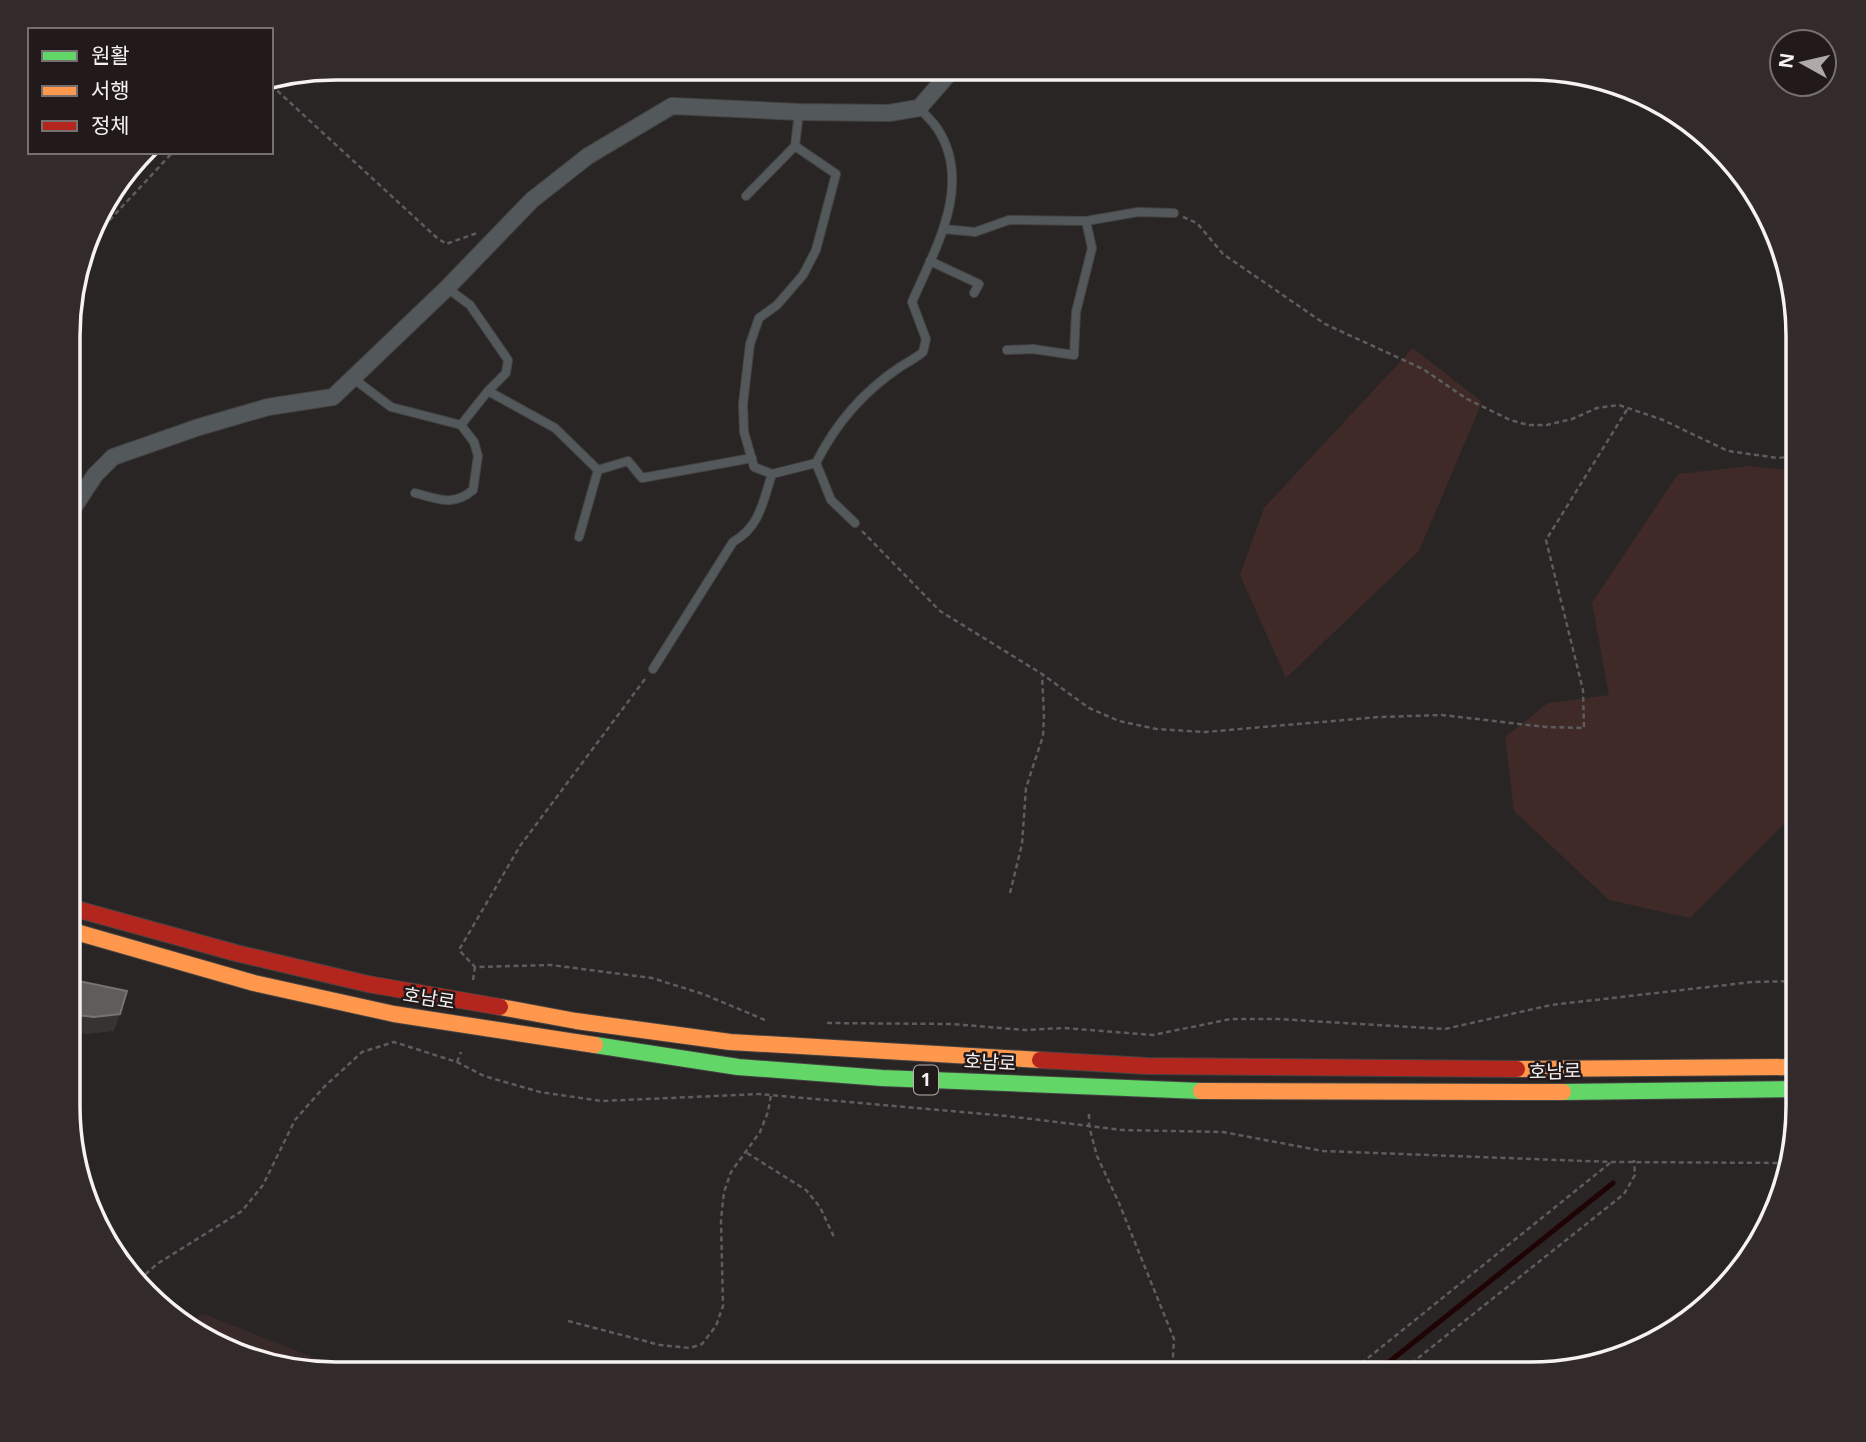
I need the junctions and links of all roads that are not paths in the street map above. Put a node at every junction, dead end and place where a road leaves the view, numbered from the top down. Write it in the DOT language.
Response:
graph roads {
  1 [pos="943,80"];
  2 [pos="919,108"];
  3 [pos="799,112"];
  4 [pos="795,146"];
  5 [pos="746,196"];
  6 [pos="1174,213"];
  7 [pos="1086,221"];
  8 [pos="944,229"];
  9 [pos="930,261"];
  10 [pos="447,288"];
  11 [pos="974,293"];
  12 [pos="1007,350"];
  13 [pos="354,379"];
  14 [pos="488,391"];
  15 [pos="461,425"];
  16 [pos="752,458"];
  17 [pos="816,463"];
  18 [pos="598,470"];
  19 [pos="772,474"];
  20 [pos="415,493"];
  21 [pos="80,498"];
  22 [pos="855,523"];
  23 [pos="579,537"];
  24 [pos="653,669"];
  25 [pos="80,911"];
  26 [pos="80,933"];
  27 [pos="1786,1067"];
  28 [pos="1786,1089"];
  1 -- 2 [label="street"];
  2 -- 3 [label="street"];
  2 -- 8 [label="lane"];
  3 -- 4 [label="lane"];
  3 -- 10 [label="street"];
  4 -- 5 [label="lane"];
  4 -- 16 [label="lane"];
  6 -- 7 [label="lane"];
  7 -- 8 [label="lane"];
  7 -- 12 [label="lane"];
  8 -- 9 [label="lane"];
  9 -- 11 [label="lane"];
  9 -- 17 [label="lane"];
  10 -- 13 [label="street"];
  10 -- 14 [label="lane"];
  13 -- 15 [label="lane"];
  13 -- 21 [label="street"];
  14 -- 15 [label="lane"];
  14 -- 18 [label="lane"];
  15 -- 20 [label="lane"];
  16 -- 18 [label="lane"];
  16 -- 19 [label="lane"];
  17 -- 19 [label="lane"];
  17 -- 22 [label="lane"];
  18 -- 23 [label="lane"];
  19 -- 24 [label="lane"];
  25 -- 27 [label="highway, 호남로 / 1"];
  26 -- 28 [label="highway, 호남로 / 1"];
}
